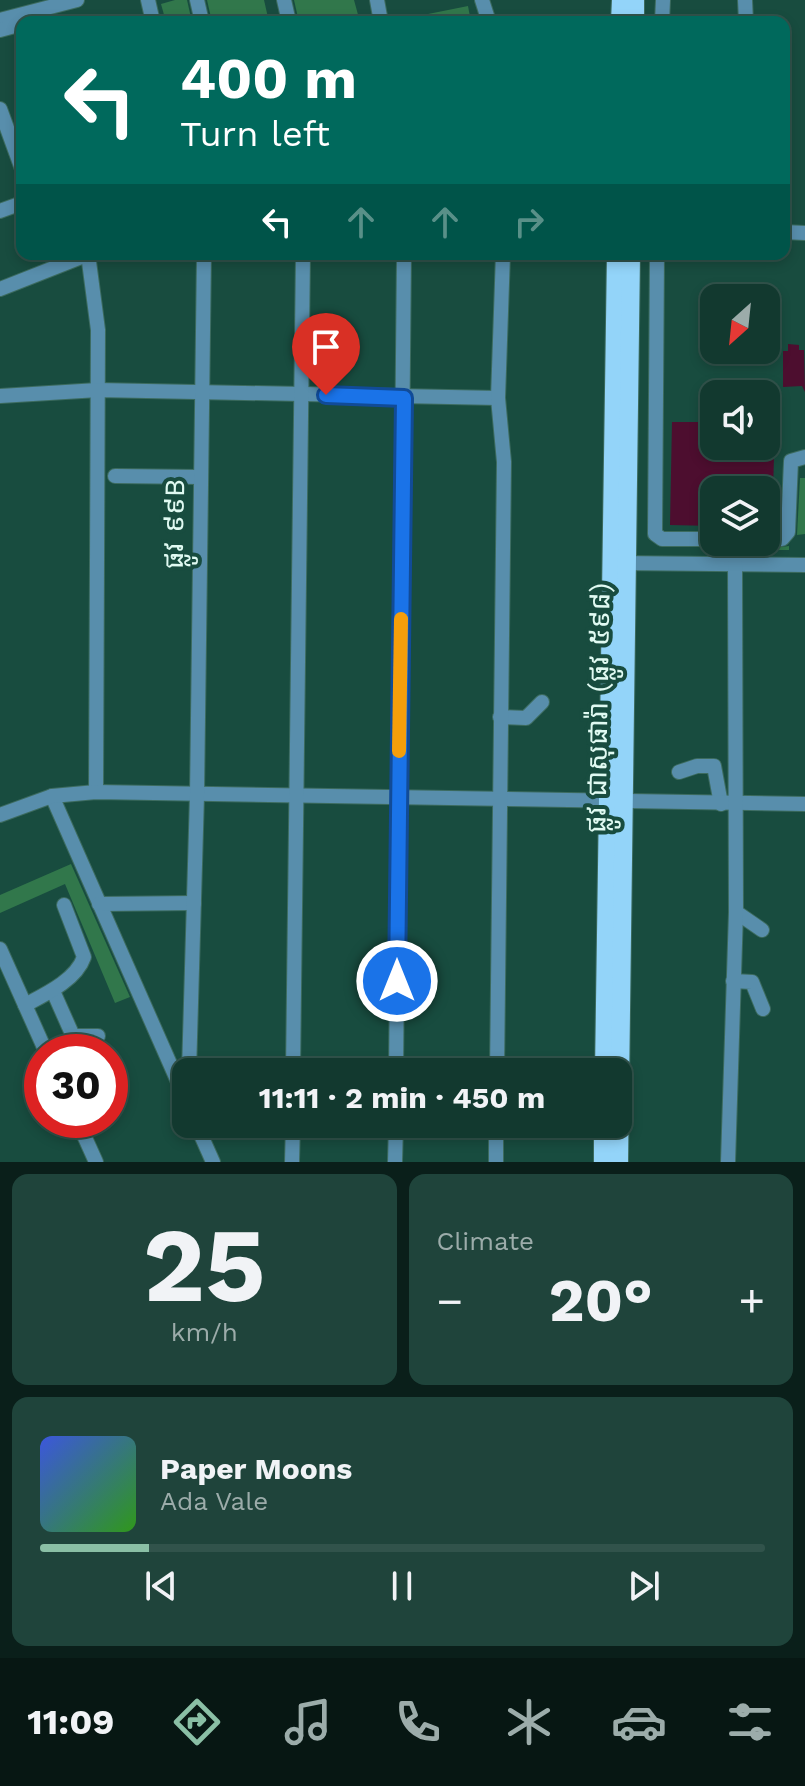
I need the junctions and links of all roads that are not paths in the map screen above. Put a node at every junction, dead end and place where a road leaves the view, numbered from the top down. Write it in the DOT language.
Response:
graph roads {
  1 [pos="77,0"];
  2 [pos="20,15"];
  3 [pos="0,20"];
  4 [pos="0,109"];
  5 [pos="10,132"];
  6 [pos="56,260"];
  7 [pos="89,260"];
  8 [pos="204,260"];
  9 [pos="303,260"];
  10 [pos="404,260"];
  11 [pos="503,260"];
  12 [pos="616,260"];
  13 [pos="631,260"];
  14 [pos="657,260"];
  15 [pos="0,289"];
  16 [pos="98,390"];
  17 [pos="201,394"];
  18 [pos="300,395"];
  19 [pos="0,396"];
  20 [pos="404,398"];
  21 [pos="498,398"];
  22 [pos="805,457"];
  23 [pos="115,476"];
  24 [pos="200,477"];
  25 [pos="700,539"];
  26 [pos="780,539"];
  27 [pos="620,563"];
  28 [pos="735,564"];
  29 [pos="805,565"];
  30 [pos="542,702"];
  31 [pos="500,717"];
  32 [pos="679,772"];
  33 [pos="96,792"];
  34 [pos="197,795"];
  35 [pos="297,795"];
  36 [pos="52,796"];
  37 [pos="398,799"];
  38 [pos="499,800"];
  39 [pos="616,803"];
  40 [pos="727,804"];
  41 [pos="805,804"];
  42 [pos="0,815"];
  43 [pos="194,903"];
  44 [pos="99,904"];
  45 [pos="64,905"];
  46 [pos="736,912"];
  47 [pos="762,930"];
  48 [pos="0,949"];
  49 [pos="733,981"];
  50 [pos="53,991"];
  51 [pos="25,1005"];
  52 [pos="763,1009"];
  53 [pos="38,1034"];
  54 [pos="72,1034"];
  55 [pos="189,1058"];
  56 [pos="293,1058"];
  57 [pos="396,1058"];
  58 [pos="497,1058"];
  59 [pos="605,1058"];
  60 [pos="172,1063"];
  61 [pos="85,1138"];
  62 [pos="202,1138"];
  63 [pos="293,1138"];
  64 [pos="396,1138"];
  65 [pos="496,1138"];
  66 [pos="603,1138"];
  67 [pos="96,1162"];
  68 [pos="213,1162"];
  69 [pos="292,1162"];
  70 [pos="395,1162"];
  71 [pos="496,1162"];
  72 [pos="603,1162"];
  73 [pos="619,1162"];
  74 [pos="728,1162"];
  1 -- 2 [label="street"];
  2 -- 3 [label="street"];
  4 -- 5 [label="street"];
  6 -- 15 [label="street"];
  7 -- 16 [label="street"];
  8 -- 17 [label="street, ផ្លូវ ៩៩B"];
  9 -- 18 [label="street"];
  10 -- 20 [label="street"];
  11 -- 21 [label="street"];
  12 -- 27 [label="main road, ផ្លូវ ជាសុផារ៉ា (ផ្លូវ ៥៩៨)"];
  13 -- 27 [label="main road, ផ្លូវ ជាសុផារ៉ា (ផ្លូវ ៥៩៨)"];
  14 -- 25 [label="street"];
  16 -- 17 [label="street"];
  16 -- 19 [label="street"];
  16 -- 33 [label="street"];
  17 -- 18 [label="street"];
  17 -- 24 [label="street, ផ្លូវ ៩៩B"];
  18 -- 20 [label="street"];
  18 -- 35 [label="street"];
  20 -- 21 [label="street"];
  20 -- 37 [label="street"];
  21 -- 31 [label="street"];
  22 -- 26 [label="street"];
  23 -- 24 [label="street"];
  24 -- 34 [label="street, ផ្លូវ ៩៩B"];
  27 -- 28 [label="street"];
  27 -- 39 [label="main road, ផ្លូវ ជាសុផារ៉ា (ផ្លូវ ៥៩៨)"];
  28 -- 29 [label="street"];
  28 -- 40 [label="street"];
  30 -- 31 [label="street"];
  31 -- 38 [label="street"];
  32 -- 40 [label="street"];
  33 -- 34 [label="street"];
  33 -- 36 [label="street"];
  34 -- 35 [label="street"];
  34 -- 43 [label="street, ផ្លូវ ៩៩B"];
  35 -- 37 [label="street"];
  35 -- 56 [label="street"];
  36 -- 42 [label="street"];
  36 -- 44 [label="street"];
  37 -- 38 [label="street"];
  37 -- 57 [label="street"];
  38 -- 39 [label="street"];
  38 -- 58 [label="street"];
  39 -- 40 [label="street"];
  39 -- 59 [label="main road, ផ្លូវ ជាសុផារ៉ា (ផ្លូវ ៥៩៨)"];
  39 -- 73 [label="main road, ផ្លូវ ជាសុផារ៉ា (ផ្លូវ ៥៩៨)"];
  40 -- 41 [label="street"];
  40 -- 46 [label="street"];
  43 -- 44 [label="street"];
  43 -- 55 [label="street, ផ្លូវ ៩៩B"];
  44 -- 60 [label="street"];
  45 -- 50 [label="street"];
  46 -- 47 [label="street"];
  46 -- 49 [label="street"];
  48 -- 51 [label="street"];
  49 -- 52 [label="street"];
  49 -- 74 [label="street"];
  50 -- 51 [label="street"];
  50 -- 54 [label="street"];
  51 -- 53 [label="street"];
  61 -- 67 [label="street"];
  62 -- 68 [label="street"];
  63 -- 69 [label="street"];
  64 -- 70 [label="street"];
  65 -- 71 [label="street"];
  66 -- 72 [label="main road"];
}
